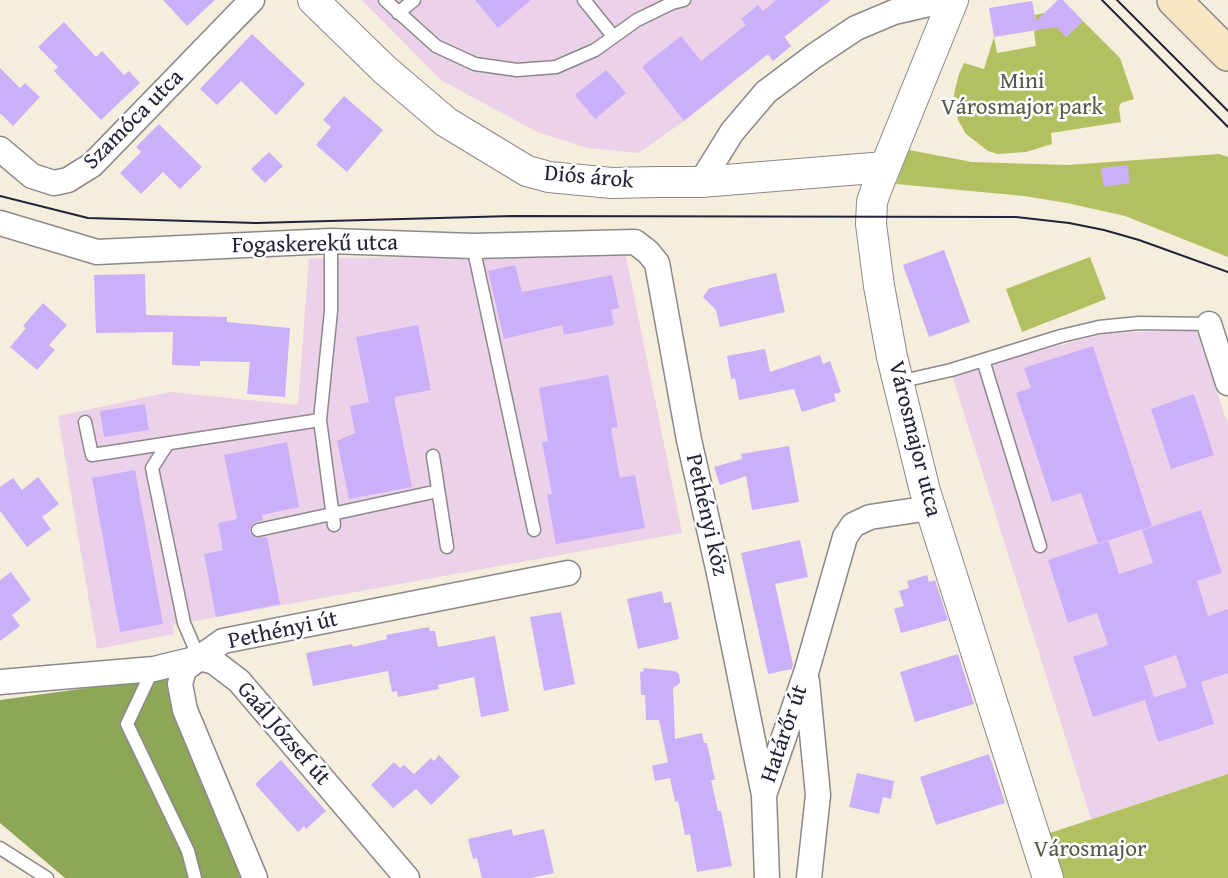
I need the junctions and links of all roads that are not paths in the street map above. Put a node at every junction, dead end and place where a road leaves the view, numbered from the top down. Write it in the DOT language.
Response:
graph roads {
  1 [pos="252,0"];
  2 [pos="313,0"];
  3 [pos="385,0"];
  4 [pos="414,0"];
  5 [pos="584,0"];
  6 [pos="684,0"];
  7 [pos="1174,0"];
  8 [pos="951,5"];
  9 [pos="398,13"];
  10 [pos="613,36"];
  11 [pos="1228,54"];
  12 [pos="0,149"];
  13 [pos="885,167"];
  14 [pos="701,182"];
  15 [pos="0,223"];
  16 [pos="331,241"];
  17 [pos="635,243"];
  18 [pos="473,246"];
  19 [pos="1209,324"];
  20 [pos="982,360"];
  21 [pos="898,382"];
  22 [pos="1228,383"];
  23 [pos="320,419"];
  24 [pos="85,422"];
  25 [pos="168,443"];
  26 [pos="433,456"];
  27 [pos="438,491"];
  28 [pos="930,508"];
  29 [pos="333,520"];
  30 [pos="258,530"];
  31 [pos="534,530"];
  32 [pos="1040,546"];
  33 [pos="447,547"];
  34 [pos="568,573"];
  35 [pos="199,658"];
  36 [pos="153,669"];
  37 [pos="806,673"];
  38 [pos="0,682"];
  39 [pos="764,795"];
  40 [pos="0,848"];
  41 [pos="47,878"];
  42 [pos="195,878"];
  43 [pos="256,878"];
  44 [pos="407,878"];
  45 [pos="766,878"];
  46 [pos="809,878"];
  47 [pos="1048,878"];
  1 -- 12 [label="street, Szamóca utca"];
  2 -- 14 [label="street, Diós árok"];
  3 -- 9 [label="lane"];
  4 -- 9 [label="lane"];
  5 -- 10 [label="lane"];
  6 -- 10 [label="lane"];
  7 -- 11 [label="main road"];
  8 -- 13 [label="street, Városmajor utca"];
  8 -- 14 [label="street"];
  9 -- 10 [label="lane"];
  13 -- 14 [label="street, Diós árok"];
  13 -- 21 [label="street, Városmajor utca"];
  15 -- 16 [label="street, Fogaskerekű utca"];
  16 -- 18 [label="street, Fogaskerekű utca"];
  16 -- 23 [label="lane"];
  17 -- 18 [label="street, Fogaskerekű utca"];
  17 -- 39 [label="street, Pethényi köz"];
  18 -- 31 [label="lane"];
  19 -- 20 [label="lane"];
  19 -- 22 [label="street"];
  20 -- 21 [label="lane"];
  20 -- 32 [label="lane"];
  21 -- 28 [label="street, Városmajor utca"];
  23 -- 25 [label="lane"];
  23 -- 29 [label="lane"];
  24 -- 25 [label="lane"];
  25 -- 35 [label="lane"];
  26 -- 27 [label="lane"];
  27 -- 29 [label="lane"];
  27 -- 33 [label="lane"];
  28 -- 37 [label="street, Határőr út"];
  28 -- 47 [label="street, Városmajor utca"];
  29 -- 30 [label="lane"];
  34 -- 35 [label="street, Pethényi út"];
  35 -- 36 [label="street, Pethényi út"];
  35 -- 43 [label="street"];
  35 -- 44 [label="street, Gaál József út"];
  36 -- 38 [label="street, Pethényi út"];
  36 -- 42 [label="lane"];
  37 -- 39 [label="street, Határőr út"];
  37 -- 46 [label="street, Határőr út"];
  39 -- 45 [label="street, Határőr út"];
  40 -- 41 [label="lane"];
}
